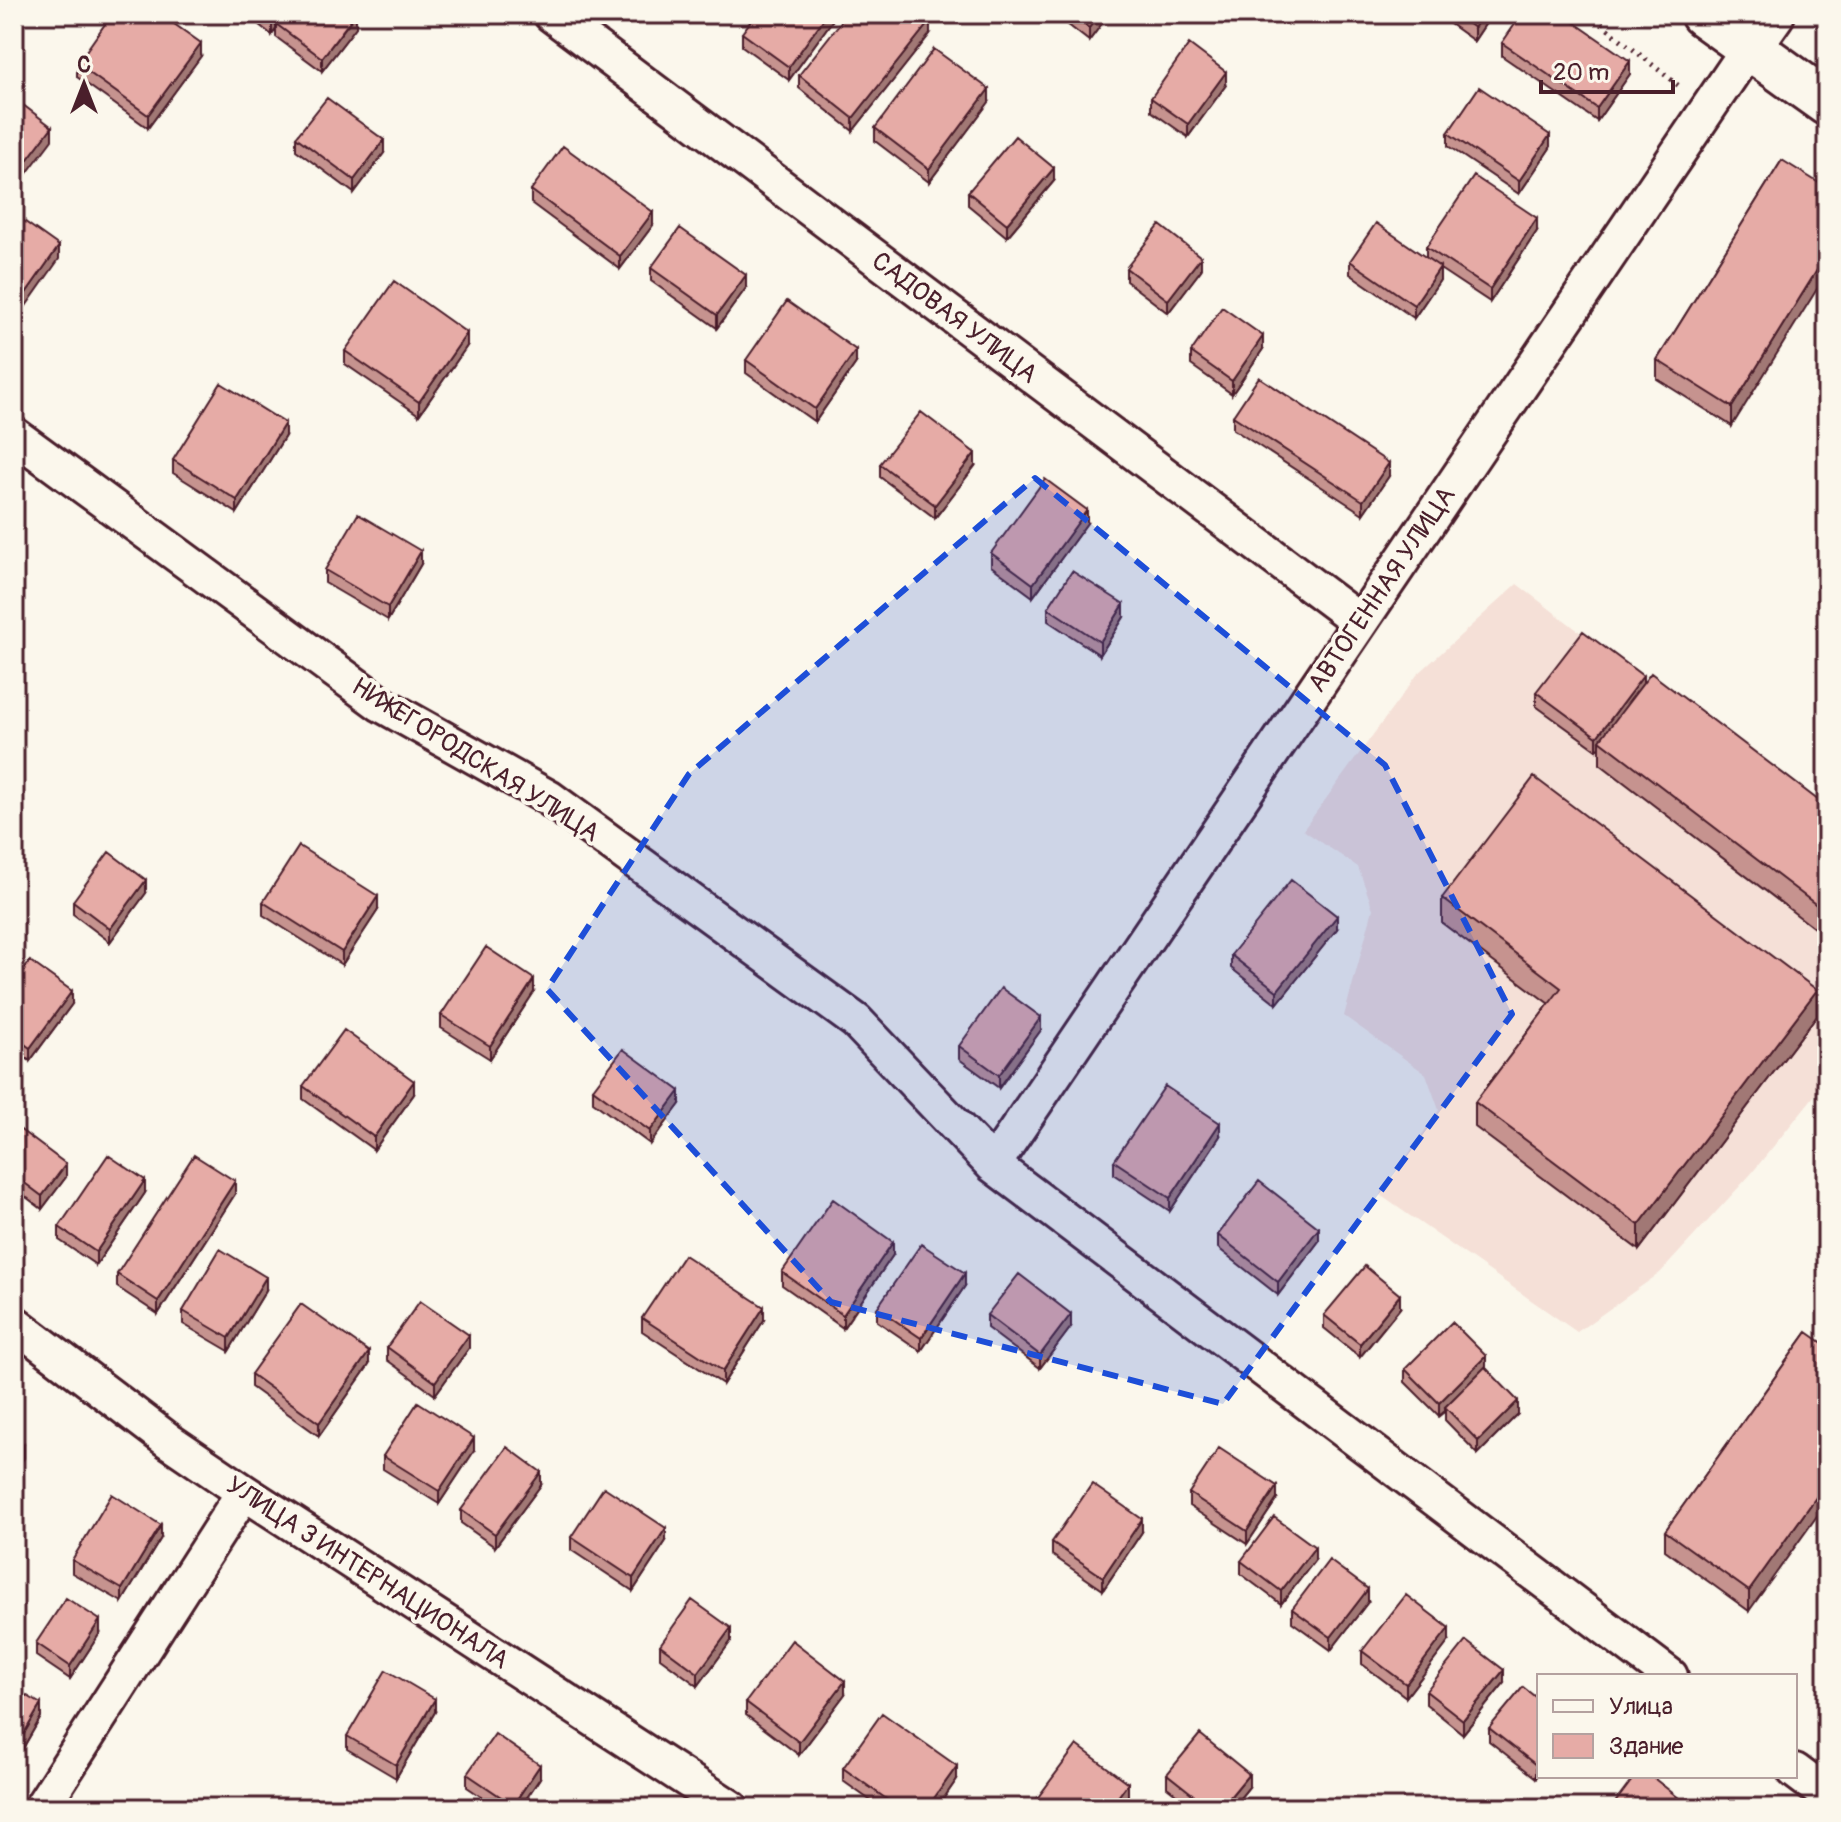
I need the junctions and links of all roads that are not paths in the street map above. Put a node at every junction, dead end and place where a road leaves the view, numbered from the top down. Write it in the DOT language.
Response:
graph roads {
  1 [pos="551,14"];
  2 [pos="1703,14"];
  3 [pos="1761,31"];
  4 [pos="1827,103"];
  5 [pos="14,435"];
  6 [pos="1359,621"];
  7 [pos="993,1165"];
  8 [pos="14,1323"];
  9 [pos="244,1492"];
  10 [pos="1667,1674"];
  11 [pos="1797,1772"];
  12 [pos="1827,1795"];
  13 [pos="41,1808"];
  14 [pos="731,1808"];
  1 -- 6 [label="street, САДОВАЯ УЛИЦА"];
  2 -- 3 [label="main road"];
  3 -- 4 [label="main road"];
  3 -- 6 [label="street, АВТОГЕННАЯ УЛИЦА"];
  5 -- 7 [label="street, НИЖЕГОРОДСКАЯ УЛИЦА"];
  6 -- 7 [label="street, АВТОГЕННАЯ УЛИЦА"];
  7 -- 10 [label="street, НИЖЕГОРОДСКАЯ УЛИЦА"];
  8 -- 9 [label="street, УЛИЦА 3 ИНТЕРНАЦИОНАЛА"];
  9 -- 13 [label="street"];
  9 -- 14 [label="street, УЛИЦА 3 ИНТЕРНАЦИОНАЛА"];
  11 -- 12 [label="street"];
}
